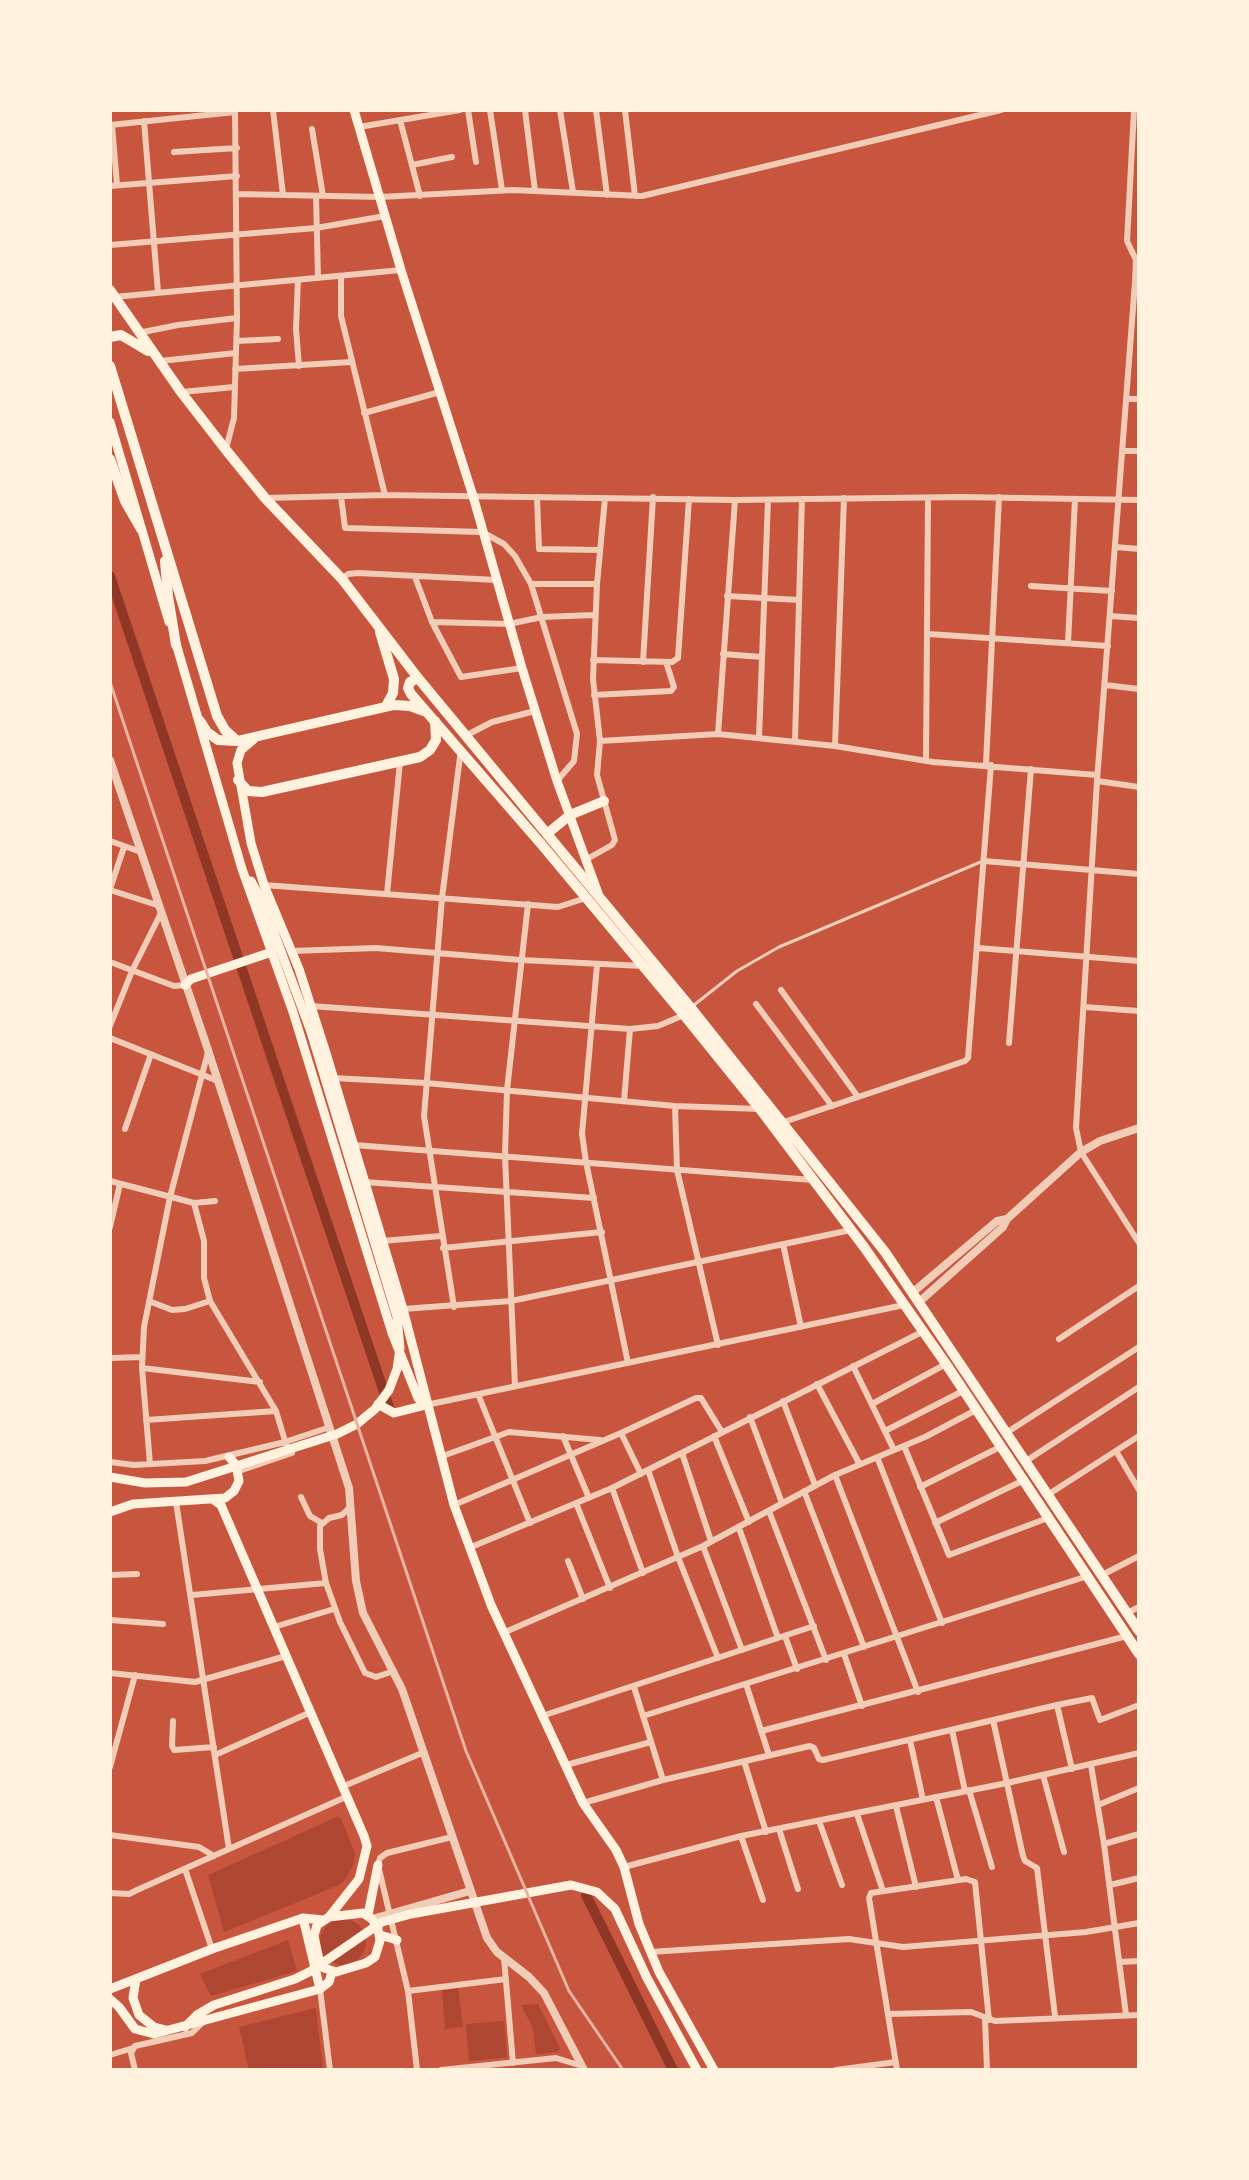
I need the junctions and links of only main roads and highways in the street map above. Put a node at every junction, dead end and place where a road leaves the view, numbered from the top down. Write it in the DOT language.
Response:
graph roads {
  1 [pos="354,110"];
  2 [pos="112,294"];
  3 [pos="110,337"];
  4 [pos="156,357"];
  5 [pos="110,366"];
  6 [pos="110,422"];
  7 [pos="110,459"];
  8 [pos="141,529"];
  9 [pos="165,547"];
  10 [pos="378,624"];
  11 [pos="176,645"];
  12 [pos="418,678"];
  13 [pos="386,706"];
  14 [pos="432,716"];
  15 [pos="200,721"];
  16 [pos="257,738"];
  17 [pos="237,741"];
  18 [pos="238,780"];
  19 [pos="219,787"];
  20 [pos="604,801"];
  21 [pos="570,815"];
  22 [pos="548,833"];
  23 [pos="242,869"];
  24 [pos="592,895"];
  25 [pos="272,952"];
  26 [pos="185,985"];
  27 [pos="688,1011"];
  28 [pos="364,1182"];
  29 [pos="345,1184"];
  30 [pos="378,1404"];
  31 [pos="426,1405"];
  32 [pos="229,1457"];
  33 [pos="112,1476"];
  34 [pos="214,1500"];
  35 [pos="110,1512"];
  36 [pos="1139,1631"];
  37 [pos="1139,1654"];
  38 [pos="378,1865"];
  39 [pos="303,1918"];
  40 [pos="326,1919"];
  41 [pos="374,1924"];
  42 [pos="397,1940"];
  43 [pos="332,1972"];
  44 [pos="136,1979"];
  45 [pos="110,1989"];
  46 [pos="320,1989"];
  47 [pos="110,1999"];
  48 [pos="185,2027"];
  49 [pos="171,2030"];
  50 [pos="697,2070"];
  51 [pos="714,2070"];
  1 -- 21 [label="main road"];
  2 -- 4 [label="main road"];
  3 -- 4 [label="main road"];
  4 -- 10 [label="main road"];
  5 -- 9 [label="main road"];
  6 -- 8 [label="main road"];
  7 -- 8 [label="main road"];
  8 -- 11 [label="main road"];
  9 -- 11 [label="main road"];
  9 -- 17 [label="main road"];
  10 -- 12 [label="main road"];
  10 -- 13 [label="main road"];
  11 -- 15 [label="main road"];
  12 -- 14 [label="main road"];
  12 -- 22 [label="main road"];
  13 -- 14 [label="main road"];
  13 -- 16 [label="main road"];
  14 -- 18 [label="main road"];
  14 -- 24 [label="main road"];
  15 -- 17 [label="main road"];
  15 -- 19 [label="main road"];
  16 -- 17 [label="main road"];
  16 -- 18 [label="main road"];
  18 -- 19 [label="main road"];
  18 -- 28 [label="main road"];
  19 -- 23 [label="main road"];
  20 -- 21 [label="main road"];
  21 -- 22 [label="main road"];
  21 -- 24 [label="main road"];
  22 -- 24 [label="main road"];
  23 -- 25 [label="main road"];
  23 -- 33 [label="main road"];
  24 -- 27 [label="main road"];
  24 -- 27 [label="main road"];
  25 -- 26 [label="main road"];
  25 -- 29 [label="main road"];
  27 -- 36 [label="main road"];
  27 -- 37 [label="main road"];
  28 -- 29 [label="main road"];
  28 -- 31 [label="main road"];
  29 -- 31 [label="main road"];
  30 -- 31 [label="main road"];
  31 -- 51 [label="main road"];
  32 -- 34 [label="main road"];
  34 -- 35 [label="main road"];
  34 -- 40 [label="main road"];
  38 -- 41 [label="main road"];
  39 -- 40 [label="main road"];
  39 -- 44 [label="main road"];
  39 -- 46 [label="main road"];
  40 -- 41 [label="main road"];
  40 -- 43 [label="main road"];
  41 -- 42 [label="main road"];
  41 -- 43 [label="main road"];
  43 -- 46 [label="main road"];
  44 -- 45 [label="main road"];
  44 -- 49 [label="main road"];
  46 -- 48 [label="main road"];
  47 -- 49 [label="main road"];
  48 -- 49 [label="main road"];
  48 -- 50 [label="main road"];
}
